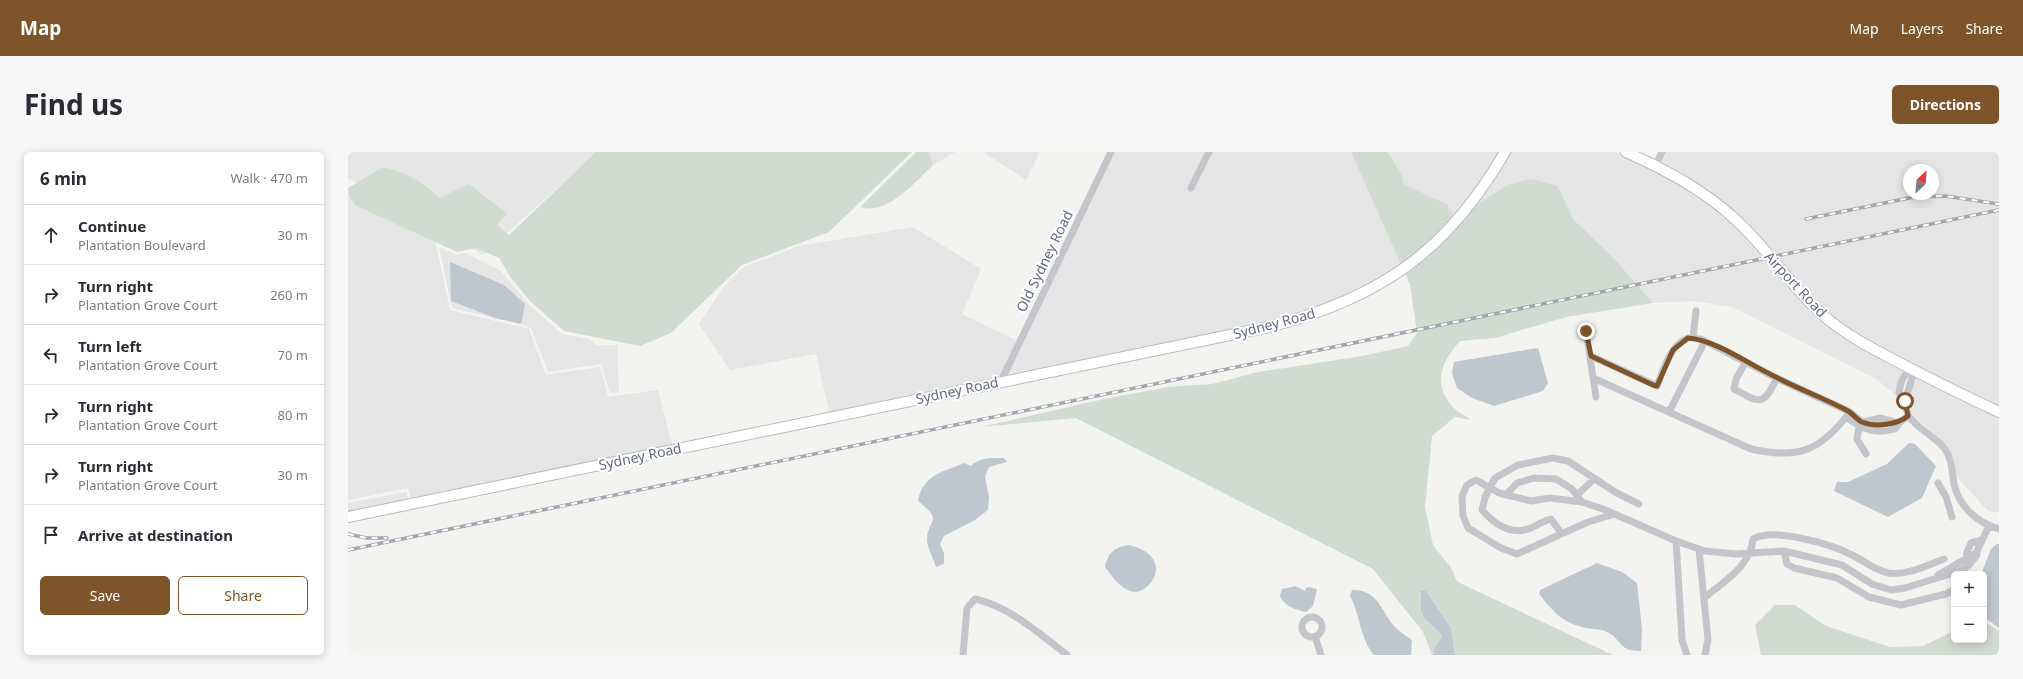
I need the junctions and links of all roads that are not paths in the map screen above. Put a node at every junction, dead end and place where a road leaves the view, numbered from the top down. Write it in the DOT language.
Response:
graph roads {
  1 [pos="1111,152"];
  2 [pos="1209,152"];
  3 [pos="1505,152"];
  4 [pos="1626,152"];
  5 [pos="1662,152"];
  6 [pos="1655,166"];
  7 [pos="1191,188"];
  8 [pos="1696,311"];
  9 [pos="1586,331"];
  10 [pos="1693,338"];
  11 [pos="1705,341"];
  12 [pos="1591,356"];
  13 [pos="1745,363"];
  14 [pos="1912,369"];
  15 [pos="1593,378"];
  16 [pos="1778,378"];
  17 [pos="1001,381"];
  18 [pos="1596,397"];
  19 [pos="1669,412"];
  20 [pos="1999,412"];
  21 [pos="1848,414"];
  22 [pos="1908,416"];
  23 [pos="1897,423"];
  24 [pos="1861,426"];
  25 [pos="1866,454"];
  26 [pos="1594,479"];
  27 [pos="1938,483"];
  28 [pos="1489,488"];
  29 [pos="1957,492"];
  30 [pos="1506,495"];
  31 [pos="1577,495"];
  32 [pos="1946,497"];
  33 [pos="1582,502"];
  34 [pos="1639,504"];
  35 [pos="1615,514"];
  36 [pos="1952,516"];
  37 [pos="348,517"];
  38 [pos="1989,526"];
  39 [pos="1999,530"];
  40 [pos="1561,533"];
  41 [pos="1982,540"];
  42 [pos="1676,541"];
  43 [pos="1699,549"];
  44 [pos="1784,551"];
  45 [pos="1977,551"];
  46 [pos="1749,553"];
  47 [pos="1944,559"];
  48 [pos="1966,561"];
  49 [pos="1962,571"];
  50 [pos="1951,575"];
  51 [pos="1931,579"];
  52 [pos="1951,591"];
  53 [pos="1704,598"];
  54 [pos="1315,636"];
  55 [pos="963,655"];
  56 [pos="1067,655"];
  57 [pos="1321,655"];
  58 [pos="1687,655"];
  59 [pos="1705,655"];
  1 -- 17 [label="street, Old Sydney Road"];
  2 -- 7 [label="street"];
  3 -- 17 [label="street, Sydney Road"];
  4 -- 6 [label="street, Airport Road"];
  5 -- 6 [label="street"];
  6 -- 14 [label="street, Airport Road"];
  8 -- 10 [label="street"];
  9 -- 12 [label="street"];
  10 -- 11 [label="street"];
  10 -- 12 [label="street"];
  11 -- 13 [label="street"];
  11 -- 19 [label="street"];
  12 -- 15 [label="street"];
  13 -- 16 [label="street"];
  13 -- 16 [label="street"];
  14 -- 20 [label="street, Airport Road"];
  14 -- 22 [label="street"];
  15 -- 18 [label="street"];
  15 -- 19 [label="street"];
  16 -- 21 [label="street"];
  17 -- 37 [label="street, Sydney Road"];
  19 -- 21 [label="street"];
  21 -- 24 [label="street"];
  22 -- 23 [label="street"];
  22 -- 29 [label="street"];
  23 -- 24 [label="street"];
  23 -- 24 [label="street"];
  24 -- 25 [label="street"];
  26 -- 28 [label="street"];
  26 -- 31 [label="street"];
  26 -- 34 [label="street"];
  27 -- 32 [label="street"];
  28 -- 30 [label="street"];
  28 -- 40 [label="street"];
  28 -- 40 [label="street"];
  29 -- 32 [label="street"];
  29 -- 38 [label="street"];
  30 -- 31 [label="street"];
  30 -- 33 [label="street"];
  31 -- 33 [label="street"];
  32 -- 36 [label="street"];
  33 -- 35 [label="street"];
  35 -- 40 [label="street"];
  35 -- 42 [label="street"];
  38 -- 39 [label="street"];
  38 -- 41 [label="street"];
  41 -- 45 [label="street"];
  41 -- 48 [label="street"];
  42 -- 43 [label="street"];
  42 -- 58 [label="street"];
  43 -- 46 [label="street"];
  43 -- 53 [label="street"];
  44 -- 46 [label="street"];
  44 -- 51 [label="street"];
  44 -- 52 [label="street"];
  45 -- 48 [label="street"];
  45 -- 49 [label="street"];
  46 -- 47 [label="street"];
  46 -- 53 [label="street"];
  48 -- 51 [label="street"];
  50 -- 51 [label="street"];
  53 -- 59 [label="street"];
  54 -- 57 [label="street"];
  55 -- 56 [label="street"];
}
